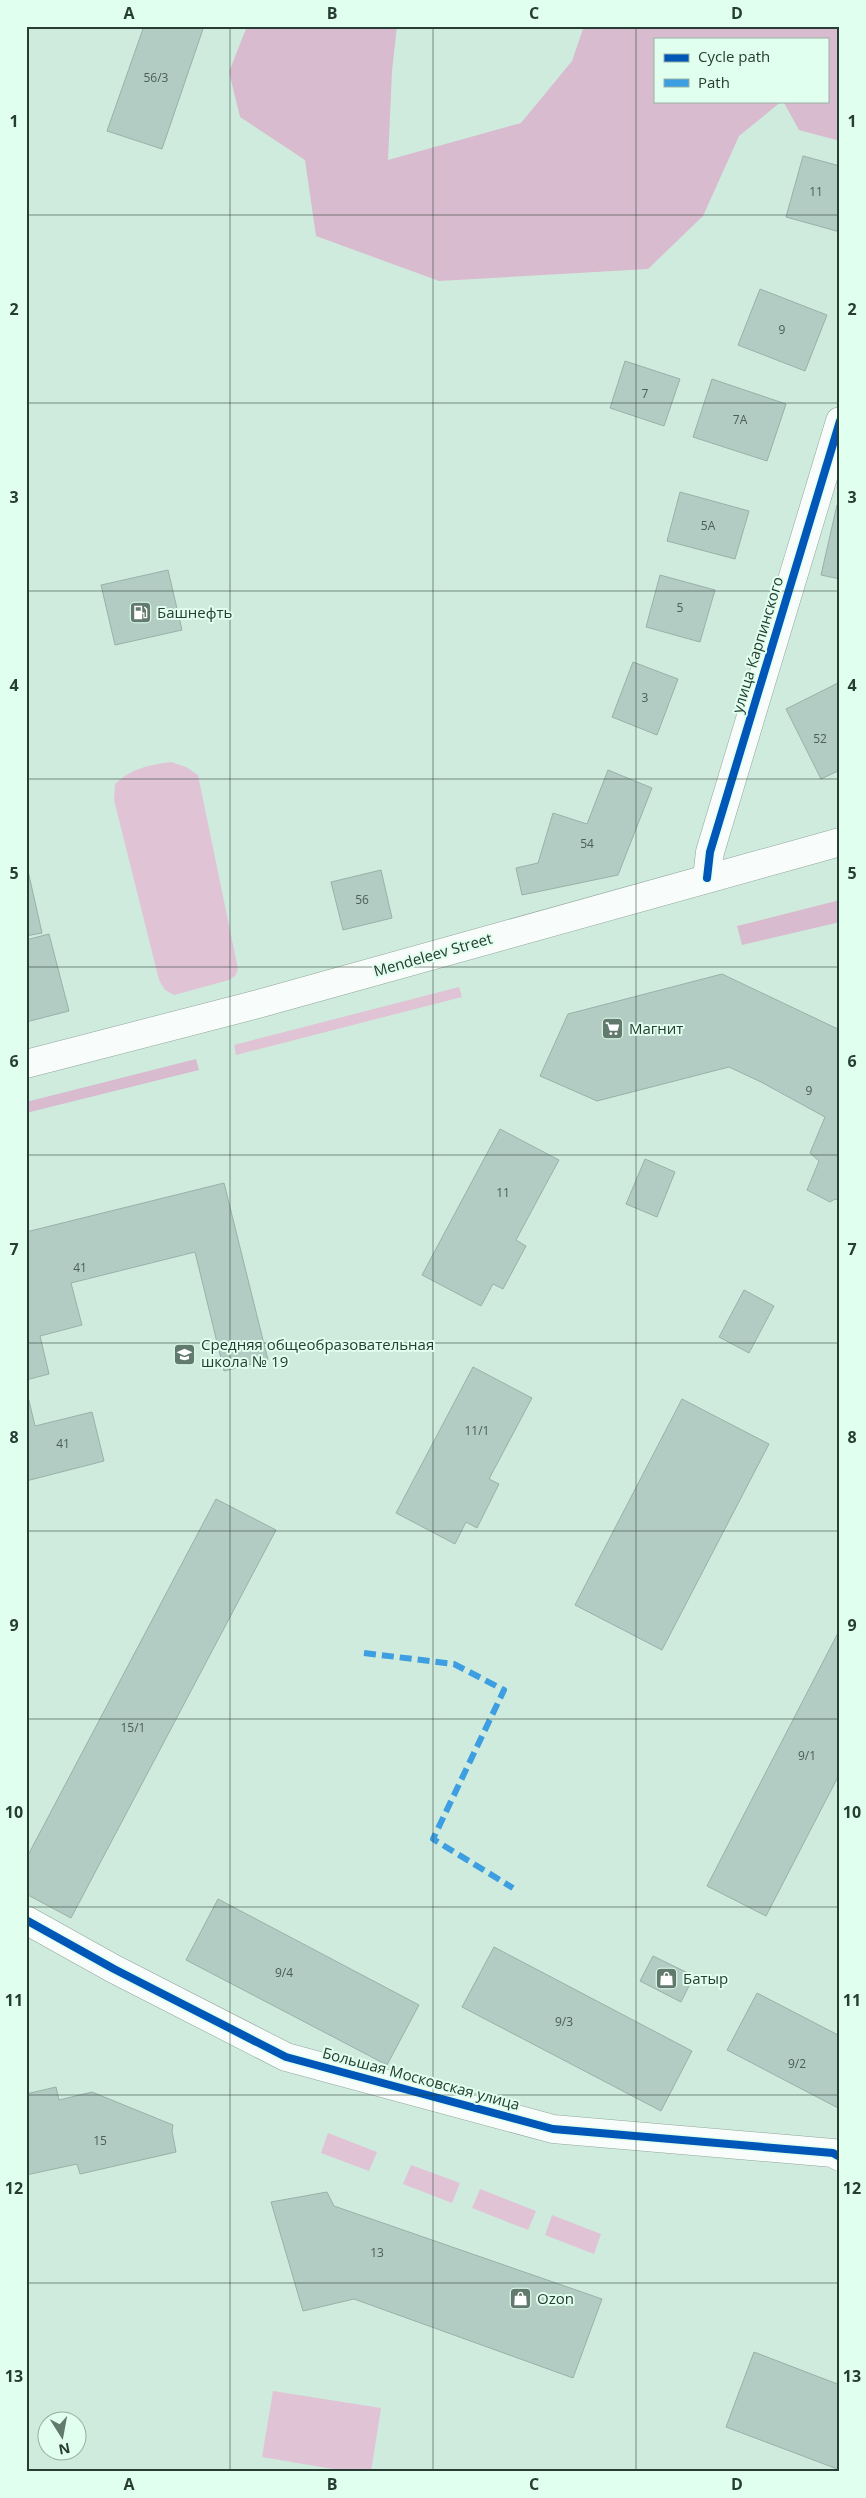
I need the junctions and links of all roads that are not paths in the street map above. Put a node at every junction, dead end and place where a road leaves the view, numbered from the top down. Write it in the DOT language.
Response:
graph roads {
  1 [pos="840,421"];
  2 [pos="840,842"];
  3 [pos="707,878"];
  4 [pos="26,1064"];
  5 [pos="26,1920"];
  6 [pos="840,2157"];
  1 -- 3 [label="street, улица Карпинского"];
  2 -- 3 [label="street, Mendeleev Street"];
  3 -- 4 [label="street, Mendeleev Street"];
  5 -- 6 [label="street, Большая Московская улица"];
}
